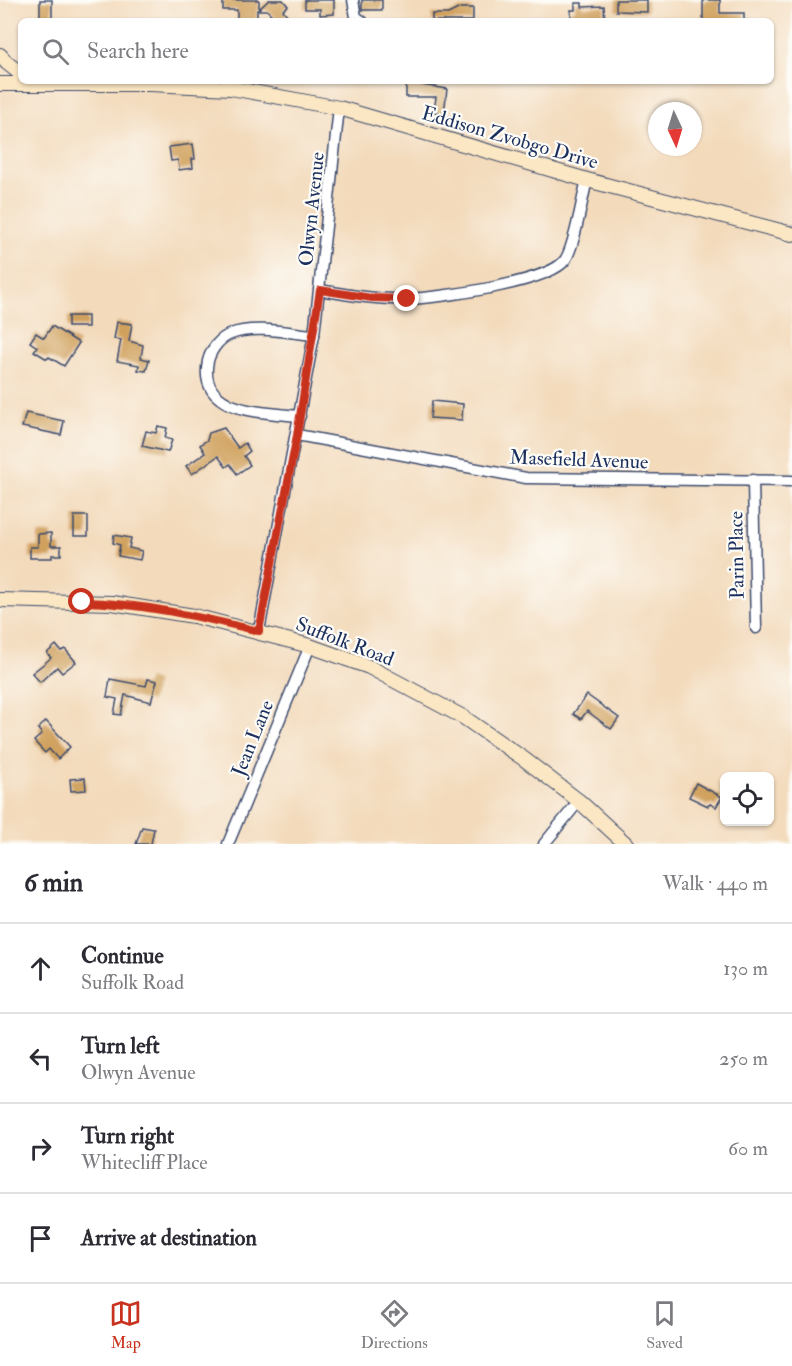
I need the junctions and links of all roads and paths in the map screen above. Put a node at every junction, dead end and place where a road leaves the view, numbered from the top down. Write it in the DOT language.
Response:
graph roads {
  1 [pos="353,0"];
  2 [pos="358,18"];
  3 [pos="0,55"];
  4 [pos="18,72"];
  5 [pos="18,83"];
  6 [pos="0,84"];
  7 [pos="150,84"];
  8 [pos="339,108"];
  9 [pos="587,180"];
  10 [pos="792,234"];
  11 [pos="320,290"];
  12 [pos="314,335"];
  13 [pos="300,416"];
  14 [pos="297,435"];
  15 [pos="753,480"];
  16 [pos="792,481"];
  17 [pos="0,600"];
  18 [pos="756,628"];
  19 [pos="259,631"];
  20 [pos="310,646"];
  21 [pos="579,801"];
  22 [pos="228,844"];
  23 [pos="544,844"];
  24 [pos="626,844"];
  1 -- 2 [label="street"];
  3 -- 4 [label="street"];
  5 -- 6 [label="street, Eddison Zvobgo Drive"];
  7 -- 8 [label="street, Eddison Zvobgo Drive"];
  8 -- 9 [label="street, Eddison Zvobgo Drive"];
  8 -- 11 [label="street, Olwyn Avenue"];
  9 -- 10 [label="street, Eddison Zvobgo Drive"];
  9 -- 11 [label="street"];
  11 -- 12 [label="street, Olwyn Avenue"];
  12 -- 13 [label="street, Olwyn Avenue"];
  12 -- 13 [label="street"];
  13 -- 14 [label="street, Olwyn Avenue"];
  14 -- 15 [label="street, Masefield Avenue"];
  14 -- 19 [label="street, Olwyn Avenue"];
  15 -- 16 [label="street, Masefield Avenue"];
  15 -- 18 [label="street, Parin Place"];
  17 -- 19 [label="street, Suffolk Road"];
  19 -- 20 [label="street, Suffolk Road"];
  20 -- 21 [label="street, Suffolk Road"];
  20 -- 22 [label="street, Jean Lane"];
  21 -- 23 [label="street"];
  21 -- 24 [label="street, Suffolk Road"];
}
